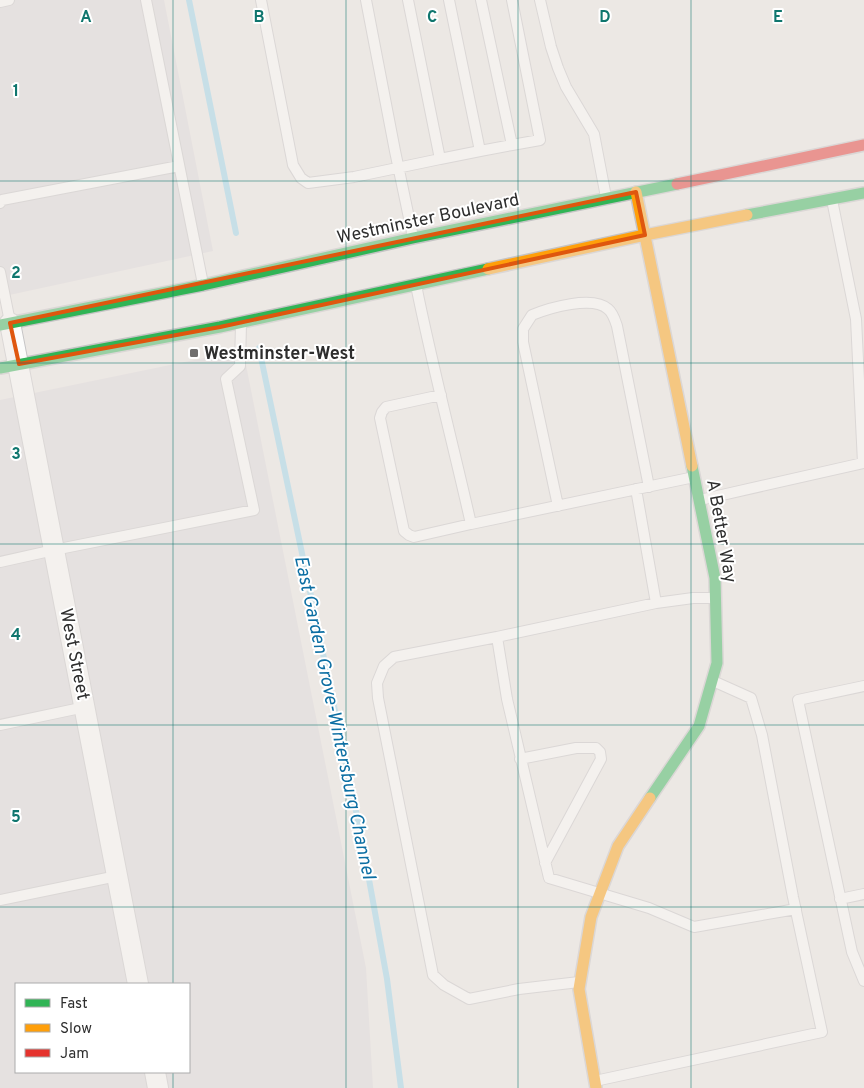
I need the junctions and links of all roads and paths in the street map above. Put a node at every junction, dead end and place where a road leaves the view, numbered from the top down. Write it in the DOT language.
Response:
graph roads {
  1 [pos="10,0"];
  2 [pos="146,0"];
  3 [pos="261,0"];
  4 [pos="366,0"];
  5 [pos="408,0"];
  6 [pos="449,0"];
  7 [pos="481,0"];
  8 [pos="512,0"];
  9 [pos="540,0"];
  10 [pos="0,2"];
  11 [pos="512,145"];
  12 [pos="864,145"];
  13 [pos="480,151"];
  14 [pos="440,159"];
  15 [pos="179,166"];
  16 [pos="398,167"];
  17 [pos="636,192"];
  18 [pos="864,193"];
  19 [pos="607,198"];
  20 [pos="831,199"];
  21 [pos="0,203"];
  22 [pos="645,235"];
  23 [pos="413,238"];
  24 [pos="0,272"];
  25 [pos="415,284"];
  26 [pos="204,285"];
  27 [pos="241,323"];
  28 [pos="5,324"];
  29 [pos="9,366"];
  30 [pos="441,396"];
  31 [pos="694,477"];
  32 [pos="649,487"];
  33 [pos="636,489"];
  34 [pos="699,500"];
  35 [pos="558,506"];
  36 [pos="471,524"];
  37 [pos="54,550"];
  38 [pos="0,562"];
  39 [pos="716,598"];
  40 [pos="656,603"];
  41 [pos="497,636"];
  42 [pos="712,681"];
  43 [pos="864,686"];
  44 [pos="85,707"];
  45 [pos="0,725"];
  46 [pos="520,759"];
  47 [pos="545,863"];
  48 [pos="118,876"];
  49 [pos="600,892"];
  50 [pos="864,894"];
  51 [pos="840,899"];
  52 [pos="0,900"];
  53 [pos="796,909"];
  54 [pos="864,981"];
  55 [pos="580,982"];
  56 [pos="138,983"];
  57 [pos="155,1073"];
  58 [pos="595,1085"];
  59 [pos="158,1088"];
  1 -- 10 [label="lane"];
  2 -- 15 [label="lane"];
  3 -- 16 [label="lane"];
  4 -- 16 [label="lane"];
  5 -- 14 [label="lane"];
  6 -- 13 [label="lane"];
  7 -- 11 [label="lane"];
  8 -- 11 [label="lane"];
  9 -- 19 [label="lane"];
  11 -- 13 [label="lane"];
  12 -- 17 [label="main road, Westminster Boulevard"];
  13 -- 14 [label="lane"];
  14 -- 16 [label="lane"];
  15 -- 21 [label="lane"];
  15 -- 26 [label="lane"];
  16 -- 23 [label="lane"];
  17 -- 19 [label="main road, Westminster Boulevard"];
  17 -- 22 [label="main road, A Better Way"];
  18 -- 20 [label="main road"];
  19 -- 23 [label="main road, Westminster Boulevard"];
  20 -- 22 [label="main road"];
  20 -- 34 [label="lane"];
  22 -- 25 [label="main road"];
  22 -- 31 [label="main road, A Better Way"];
  23 -- 26 [label="main road, Westminster Boulevard"];
  24 -- 28 [label="lane"];
  25 -- 27 [label="main road"];
  25 -- 30 [label="lane"];
  26 -- 28 [label="main road, Westminster Boulevard"];
  27 -- 29 [label="main road"];
  27 -- 37 [label="lane"];
  28 -- 29 [label="street, West Street"];
  29 -- 37 [label="street, West Street"];
  30 -- 36 [label="lane"];
  30 -- 36 [label="lane"];
  31 -- 32 [label="lane"];
  31 -- 34 [label="main road, A Better Way"];
  32 -- 33 [label="lane"];
  32 -- 35 [label="lane"];
  33 -- 35 [label="lane"];
  33 -- 40 [label="lane"];
  34 -- 39 [label="main road, A Better Way"];
  35 -- 36 [label="lane"];
  37 -- 38 [label="lane"];
  37 -- 44 [label="street, West Street"];
  39 -- 40 [label="lane"];
  39 -- 42 [label="main road, A Better Way"];
  40 -- 41 [label="lane"];
  41 -- 46 [label="lane"];
  41 -- 55 [label="lane"];
  42 -- 49 [label="main road, A Better Way"];
  42 -- 53 [label="lane"];
  43 -- 51 [label="lane"];
  44 -- 45 [label="lane"];
  44 -- 48 [label="street, West Street"];
  46 -- 47 [label="lane"];
  46 -- 47 [label="lane"];
  47 -- 49 [label="lane"];
  48 -- 52 [label="lane"];
  48 -- 56 [label="street, West Street"];
  49 -- 53 [label="lane"];
  49 -- 55 [label="main road, A Better Way"];
  50 -- 51 [label="lane"];
  51 -- 54 [label="lane"];
  53 -- 58 [label="lane"];
  55 -- 58 [label="main road, A Better Way"];
  57 -- 59 [label="street"];
}
